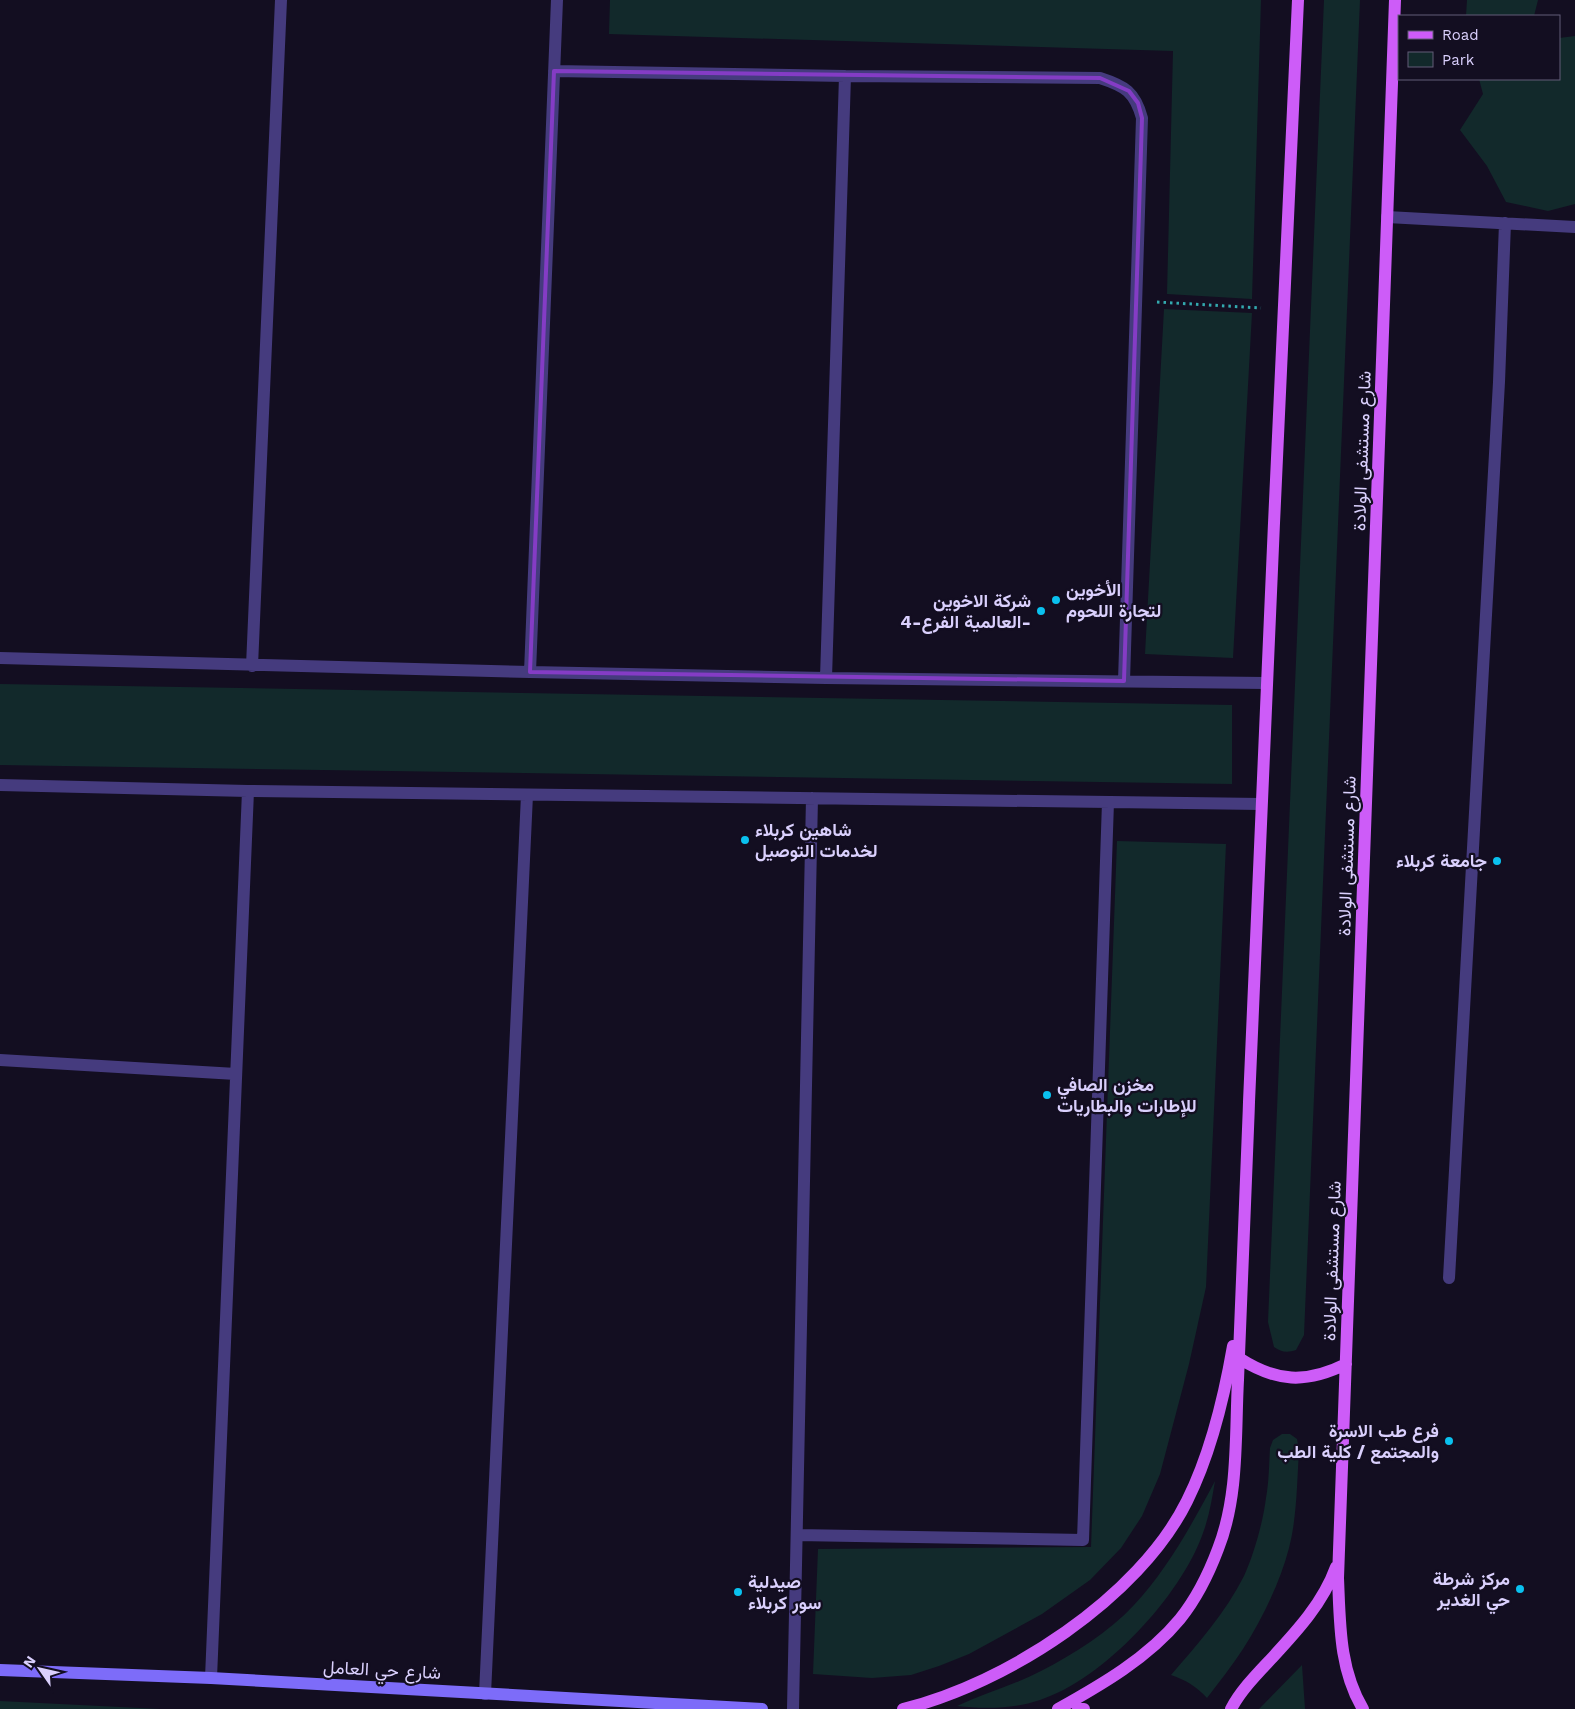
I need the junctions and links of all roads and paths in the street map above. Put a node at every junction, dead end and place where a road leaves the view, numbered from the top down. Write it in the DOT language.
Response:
graph roads {
  1 [pos="281,0"];
  2 [pos="557,0"];
  3 [pos="1298,0"];
  4 [pos="1395,0"];
  5 [pos="554,71"];
  6 [pos="845,76"];
  7 [pos="1387,217"];
  8 [pos="1505,223"];
  9 [pos="1575,227"];
  10 [pos="1136,301"];
  11 [pos="1284,309"];
  12 [pos="0,658"];
  13 [pos="252,666"];
  14 [pos="530,672"];
  15 [pos="826,678"];
  16 [pos="1124,680"];
  17 [pos="1266,683"];
  18 [pos="0,785"];
  19 [pos="248,792"];
  20 [pos="527,795"];
  21 [pos="812,798"];
  22 [pos="1108,802"];
  23 [pos="1261,804"];
  24 [pos="0,1060"];
  25 [pos="236,1074"];
  26 [pos="1449,1278"];
  27 [pos="1242,1294"];
  28 [pos="1239,1358"];
  29 [pos="1346,1364"];
  30 [pos="797,1535"];
  31 [pos="1340,1553"];
  32 [pos="0,1670"];
  33 [pos="211,1678"];
  34 [pos="485,1694"];
  35 [pos="571,1698"];
  36 [pos="596,1709"];
  37 [pos="762,1709"];
  38 [pos="793,1709"];
  39 [pos="903,1709"];
  40 [pos="1058,1709"];
  41 [pos="1078,1709"];
  42 [pos="1084,1709"];
  43 [pos="1231,1709"];
  44 [pos="1363,1709"];
  1 -- 13 [label="street"];
  2 -- 5 [label="street"];
  3 -- 11 [label="main road"];
  4 -- 7 [label="main road, شارع مستشفى الولادة"];
  5 -- 6 [label="street"];
  5 -- 14 [label="street"];
  6 -- 10 [label="street"];
  6 -- 15 [label="street"];
  7 -- 8 [label="street"];
  7 -- 29 [label="main road, شارع مستشفى الولادة"];
  8 -- 9 [label="street"];
  8 -- 26 [label="street"];
  10 -- 11 [label="path"];
  10 -- 16 [label="street"];
  11 -- 17 [label="main road"];
  12 -- 13 [label="street"];
  13 -- 14 [label="street"];
  14 -- 15 [label="street"];
  15 -- 16 [label="street"];
  16 -- 17 [label="street"];
  17 -- 23 [label="main road"];
  18 -- 19 [label="street"];
  19 -- 20 [label="street"];
  19 -- 25 [label="street"];
  20 -- 21 [label="street"];
  20 -- 34 [label="street"];
  21 -- 22 [label="street"];
  21 -- 30 [label="street"];
  22 -- 23 [label="street"];
  22 -- 30 [label="street"];
  23 -- 27 [label="main road"];
  24 -- 25 [label="street"];
  25 -- 33 [label="street"];
  27 -- 28 [label="main road"];
  27 -- 39 [label="main road"];
  28 -- 29 [label="main road"];
  28 -- 40 [label="main road"];
  29 -- 31 [label="main road, شارع مستشفى الولادة"];
  30 -- 38 [label="street"];
  31 -- 43 [label="main road"];
  31 -- 44 [label="main road, شارع مستشفى الولادة"];
  32 -- 33 [label="main road, شارع حي العامل"];
  33 -- 34 [label="main road, شارع حي العامل"];
  34 -- 35 [label="main road, شارع حي العامل"];
  35 -- 36 [label="main road"];
  35 -- 37 [label="main road, شارع حي العامل"];
  41 -- 42 [label="main road"];
}
